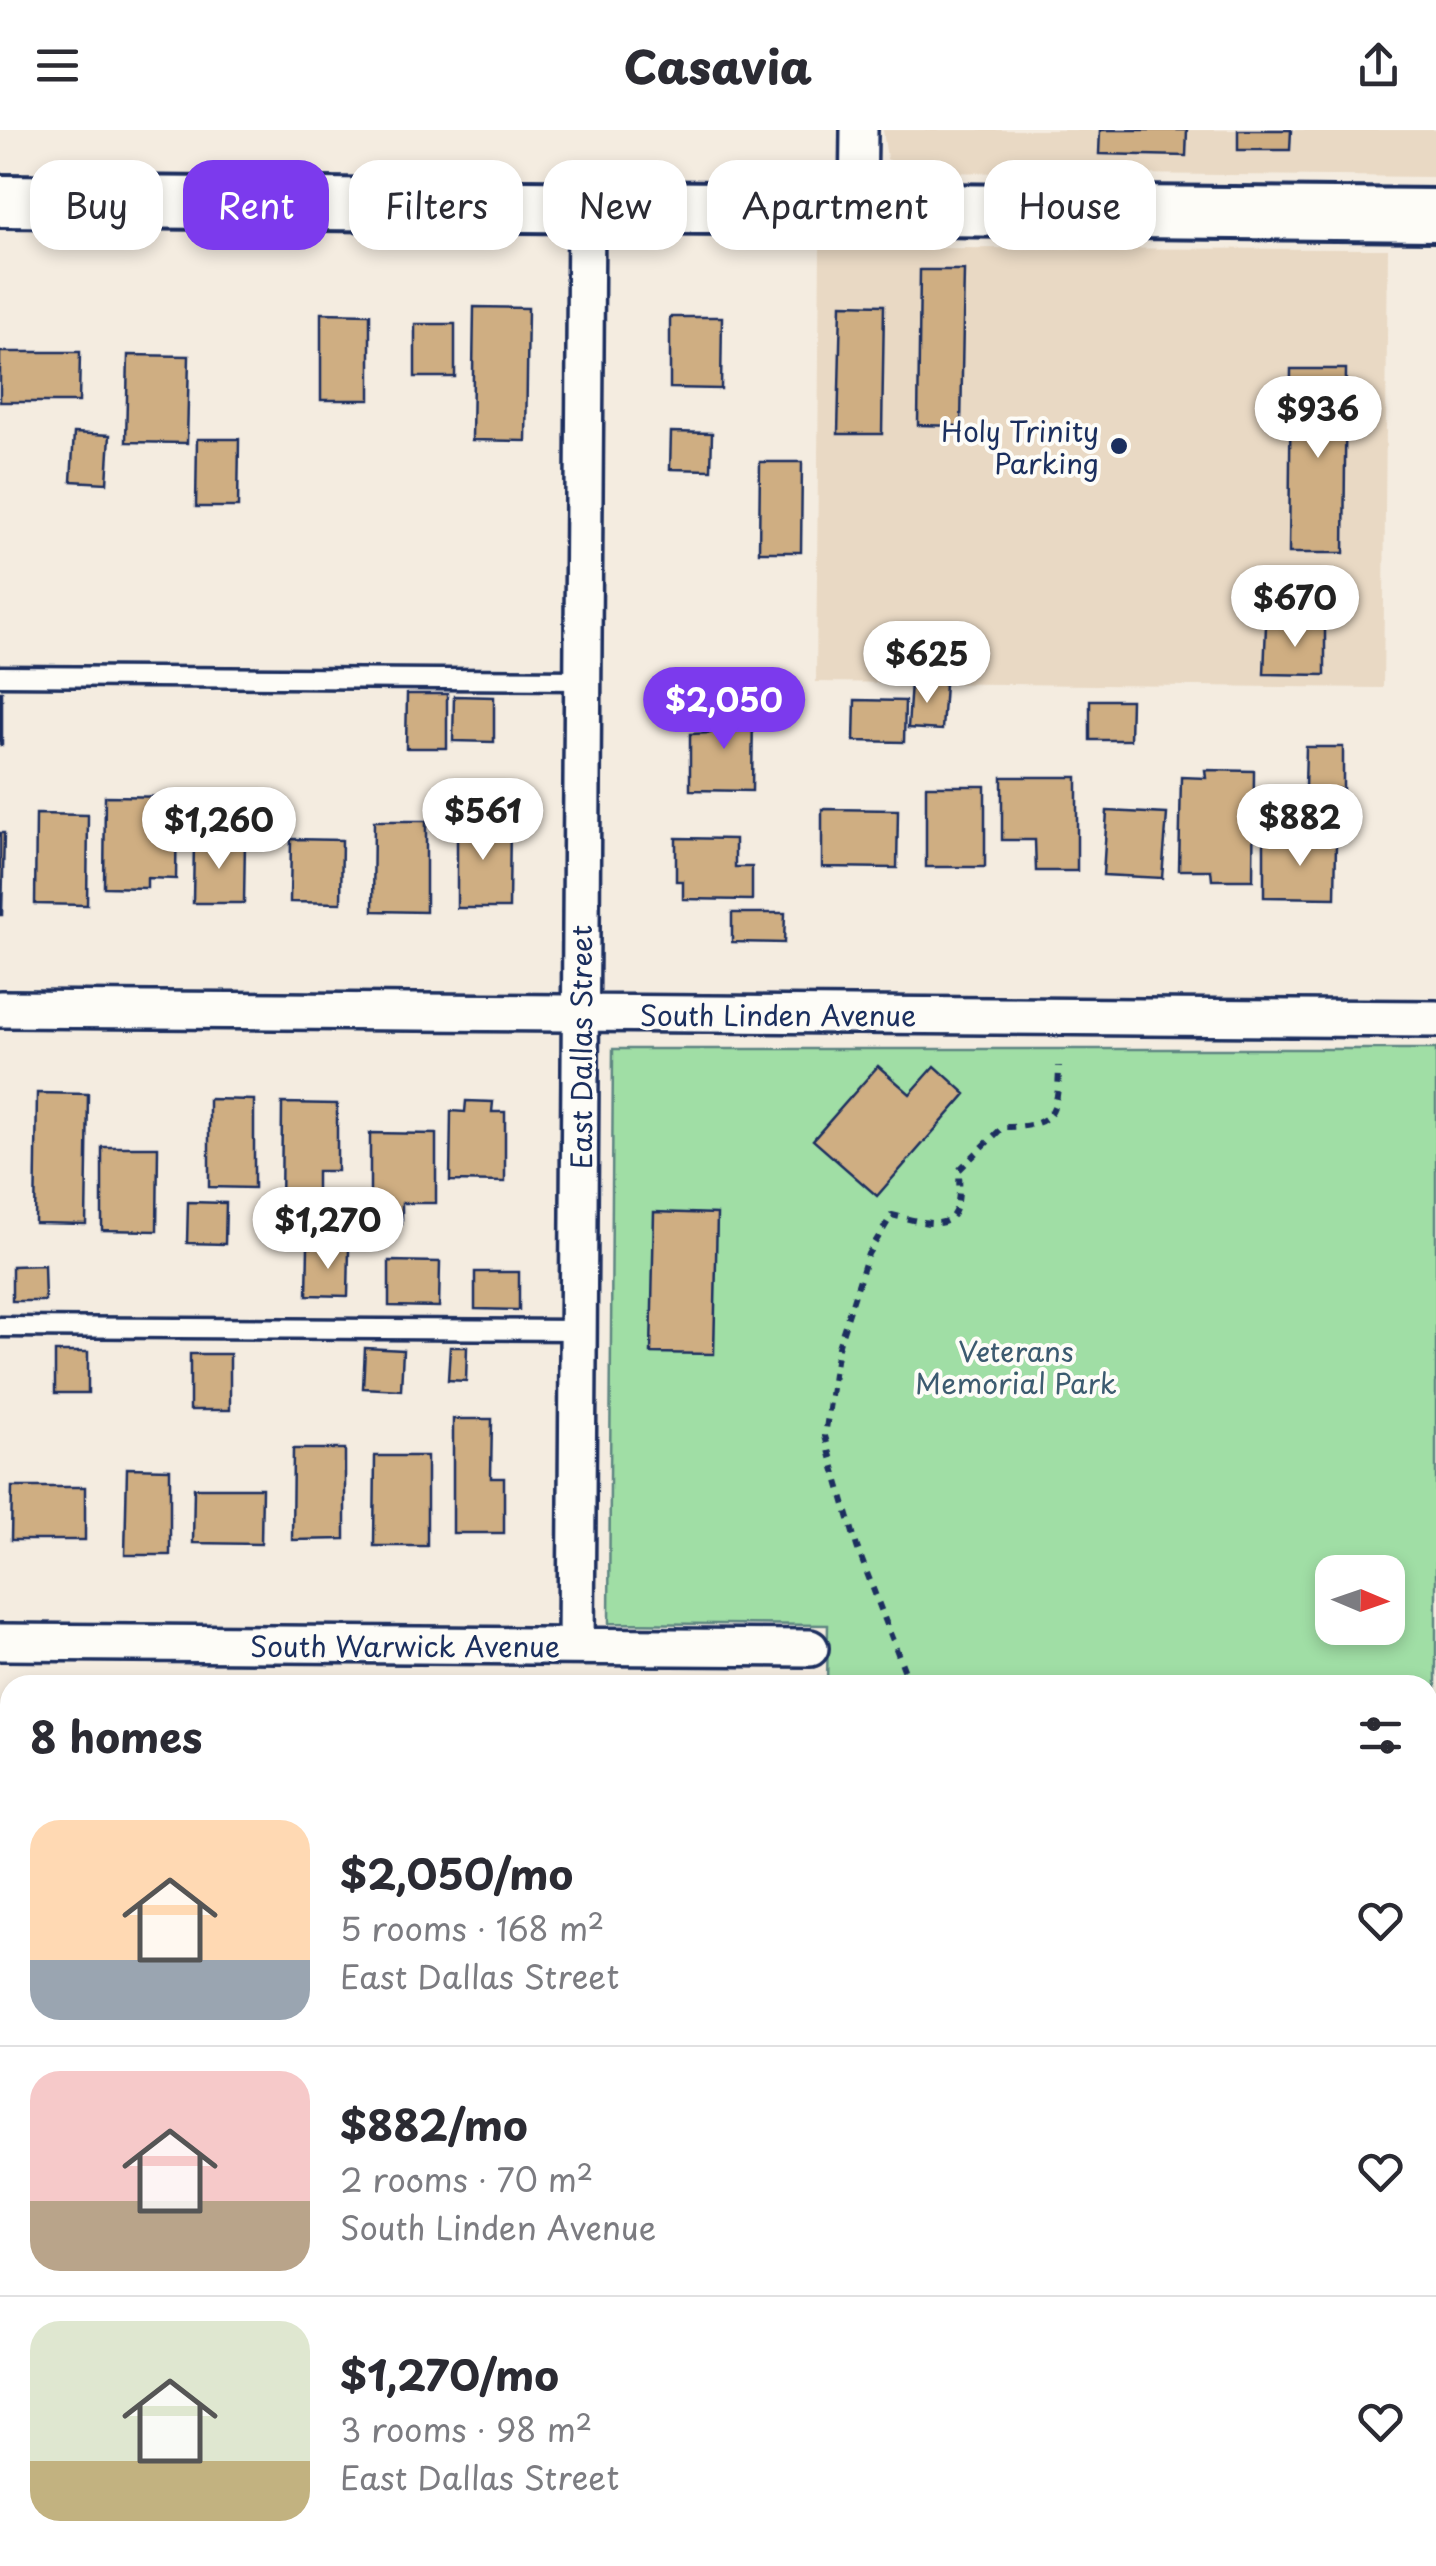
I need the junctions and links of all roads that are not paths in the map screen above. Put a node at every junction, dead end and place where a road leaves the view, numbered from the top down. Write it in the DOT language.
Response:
graph roads {
  1 [pos="859,130"];
  2 [pos="859,160"];
  3 [pos="0,201"];
  4 [pos="543,207"];
  5 [pos="964,211"];
  6 [pos="1436,215"];
  7 [pos="586,250"];
  8 [pos="0,676"];
  9 [pos="582,680"];
  10 [pos="0,1009"];
  11 [pos="580,1013"];
  12 [pos="1436,1019"];
  13 [pos="0,1327"];
  14 [pos="578,1330"];
  15 [pos="0,1642"];
  16 [pos="576,1646"];
  17 [pos="810,1648"];
  1 -- 2 [label="street"];
  3 -- 4 [label="main road"];
  5 -- 6 [label="main road"];
  7 -- 9 [label="street, East Dallas Street"];
  8 -- 9 [label="lane"];
  9 -- 11 [label="street, East Dallas Street"];
  10 -- 11 [label="street, South Linden Avenue"];
  11 -- 12 [label="street, South Linden Avenue"];
  11 -- 14 [label="street, East Dallas Street"];
  13 -- 14 [label="lane"];
  14 -- 16 [label="street, East Dallas Street"];
  15 -- 16 [label="street, South Warwick Avenue"];
  16 -- 17 [label="street, South Warwick Avenue"];
}
